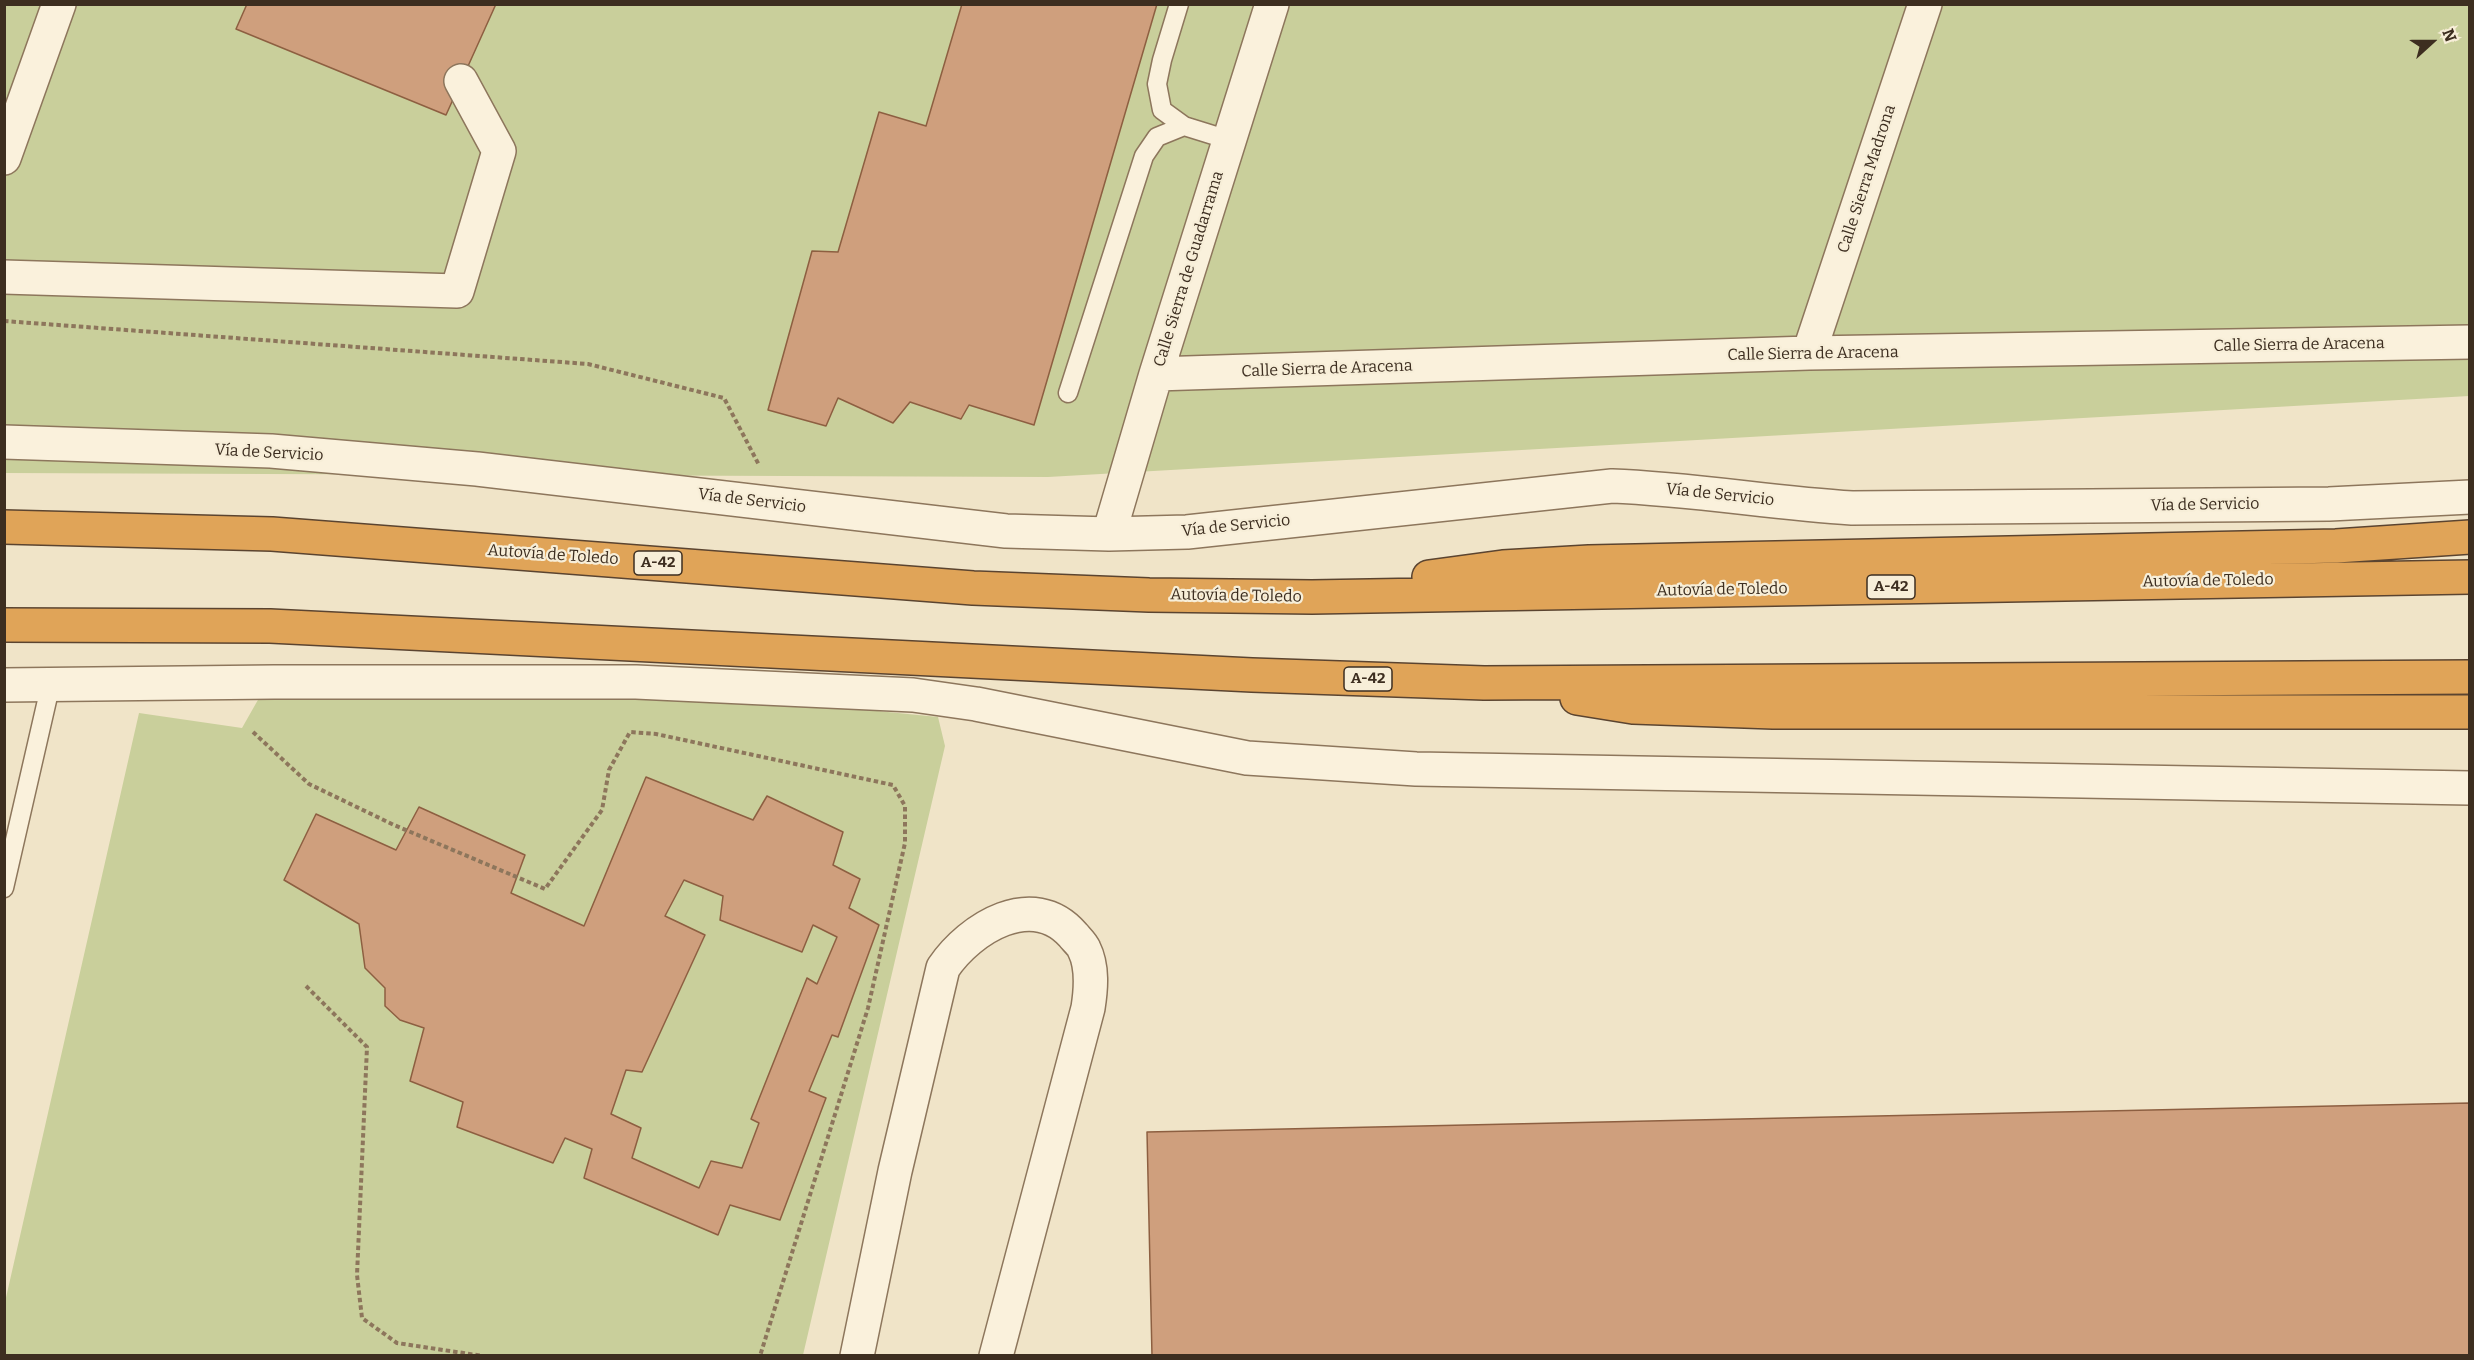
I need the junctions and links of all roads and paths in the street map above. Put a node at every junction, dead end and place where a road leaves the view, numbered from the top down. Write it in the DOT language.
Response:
graph roads {
  1 [pos="59,4"];
  2 [pos="1179,4"];
  3 [pos="1272,4"];
  4 [pos="1925,4"];
  5 [pos="461,81"];
  6 [pos="1184,126"];
  7 [pos="1229,140"];
  8 [pos="4,158"];
  9 [pos="4,277"];
  10 [pos="4,321"];
  11 [pos="2469,342"];
  12 [pos="1809,353"];
  13 [pos="1156,374"];
  14 [pos="1068,393"];
  15 [pos="4,442"];
  16 [pos="2469,496"];
  17 [pos="779,504"];
  18 [pos="4,527"];
  19 [pos="1109,534"];
  20 [pos="2469,537"];
  21 [pos="2469,577"];
  22 [pos="1312,597"];
  23 [pos="4,626"];
  24 [pos="2469,676"];
  25 [pos="51,683"];
  26 [pos="1484,683"];
  27 [pos="4,685"];
  28 [pos="2469,712"];
  29 [pos="254,732"];
  30 [pos="2469,788"];
  31 [pos="4,888"];
  32 [pos="306,986"];
  33 [pos="483,1356"];
  34 [pos="760,1356"];
  35 [pos="857,1356"];
  36 [pos="996,1356"];
  1 -- 8 [label="street"];
  2 -- 6 [label="lane"];
  3 -- 7 [label="street, Calle Sierra de Guadarrama"];
  4 -- 12 [label="street, Calle Sierra Madrona"];
  5 -- 9 [label="street"];
  6 -- 7 [label="lane"];
  6 -- 14 [label="lane"];
  7 -- 13 [label="street, Calle Sierra de Guadarrama"];
  10 -- 17 [label="path"];
  11 -- 12 [label="street, Calle Sierra de Aracena"];
  12 -- 13 [label="street, Calle Sierra de Aracena"];
  13 -- 19 [label="street, Calle Sierra de Guadarrama"];
  15 -- 17 [label="street, Vía de Servicio"];
  16 -- 19 [label="street, Vía de Servicio"];
  17 -- 19 [label="street, Vía de Servicio"];
  18 -- 22 [label="highway, Autovía de Toledo / A-42"];
  20 -- 22 [label="highway"];
  21 -- 22 [label="highway, Autovía de Toledo / A-42"];
  23 -- 26 [label="highway, A-42"];
  24 -- 26 [label="highway, A-42"];
  25 -- 27 [label="street"];
  25 -- 30 [label="street"];
  25 -- 31 [label="lane"];
  26 -- 28 [label="highway"];
  29 -- 34 [label="path"];
  32 -- 33 [label="path"];
  35 -- 36 [label="street"];
}
